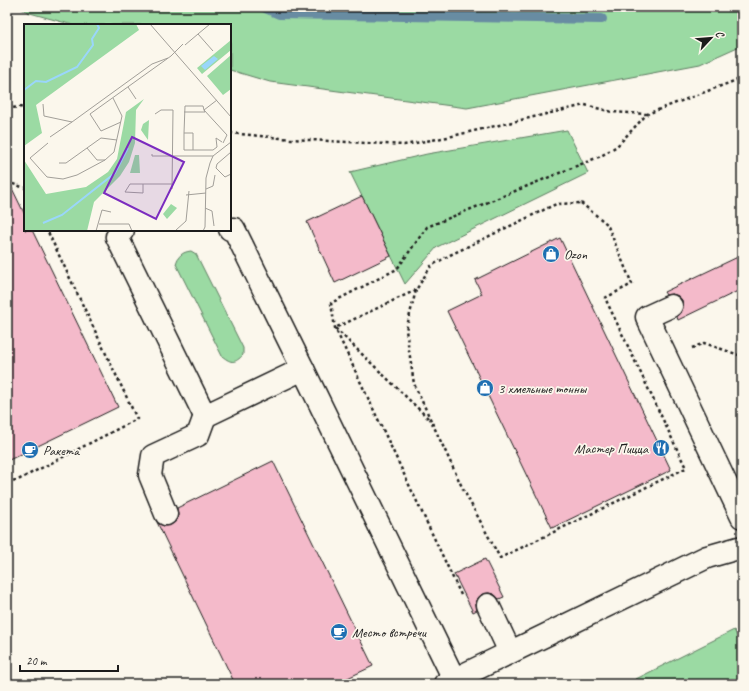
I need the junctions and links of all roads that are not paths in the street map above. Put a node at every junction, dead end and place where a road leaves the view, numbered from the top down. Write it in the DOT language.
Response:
graph roads {
  1 [pos="231,229"];
  2 [pos="121,231"];
  3 [pos="671,306"];
  4 [pos="303,369"];
  5 [pos="205,416"];
  6 [pos="166,514"];
  7 [pos="742,517"];
  8 [pos="742,547"];
  9 [pos="488,605"];
  10 [pos="510,652"];
  11 [pos="450,682"];
  1 -- 4 [label="lane"];
  2 -- 5 [label="lane"];
  3 -- 7 [label="lane"];
  4 -- 5 [label="lane"];
  4 -- 11 [label="lane"];
  5 -- 6 [label="lane"];
  8 -- 10 [label="lane"];
  9 -- 10 [label="lane"];
  10 -- 11 [label="lane"];
}
